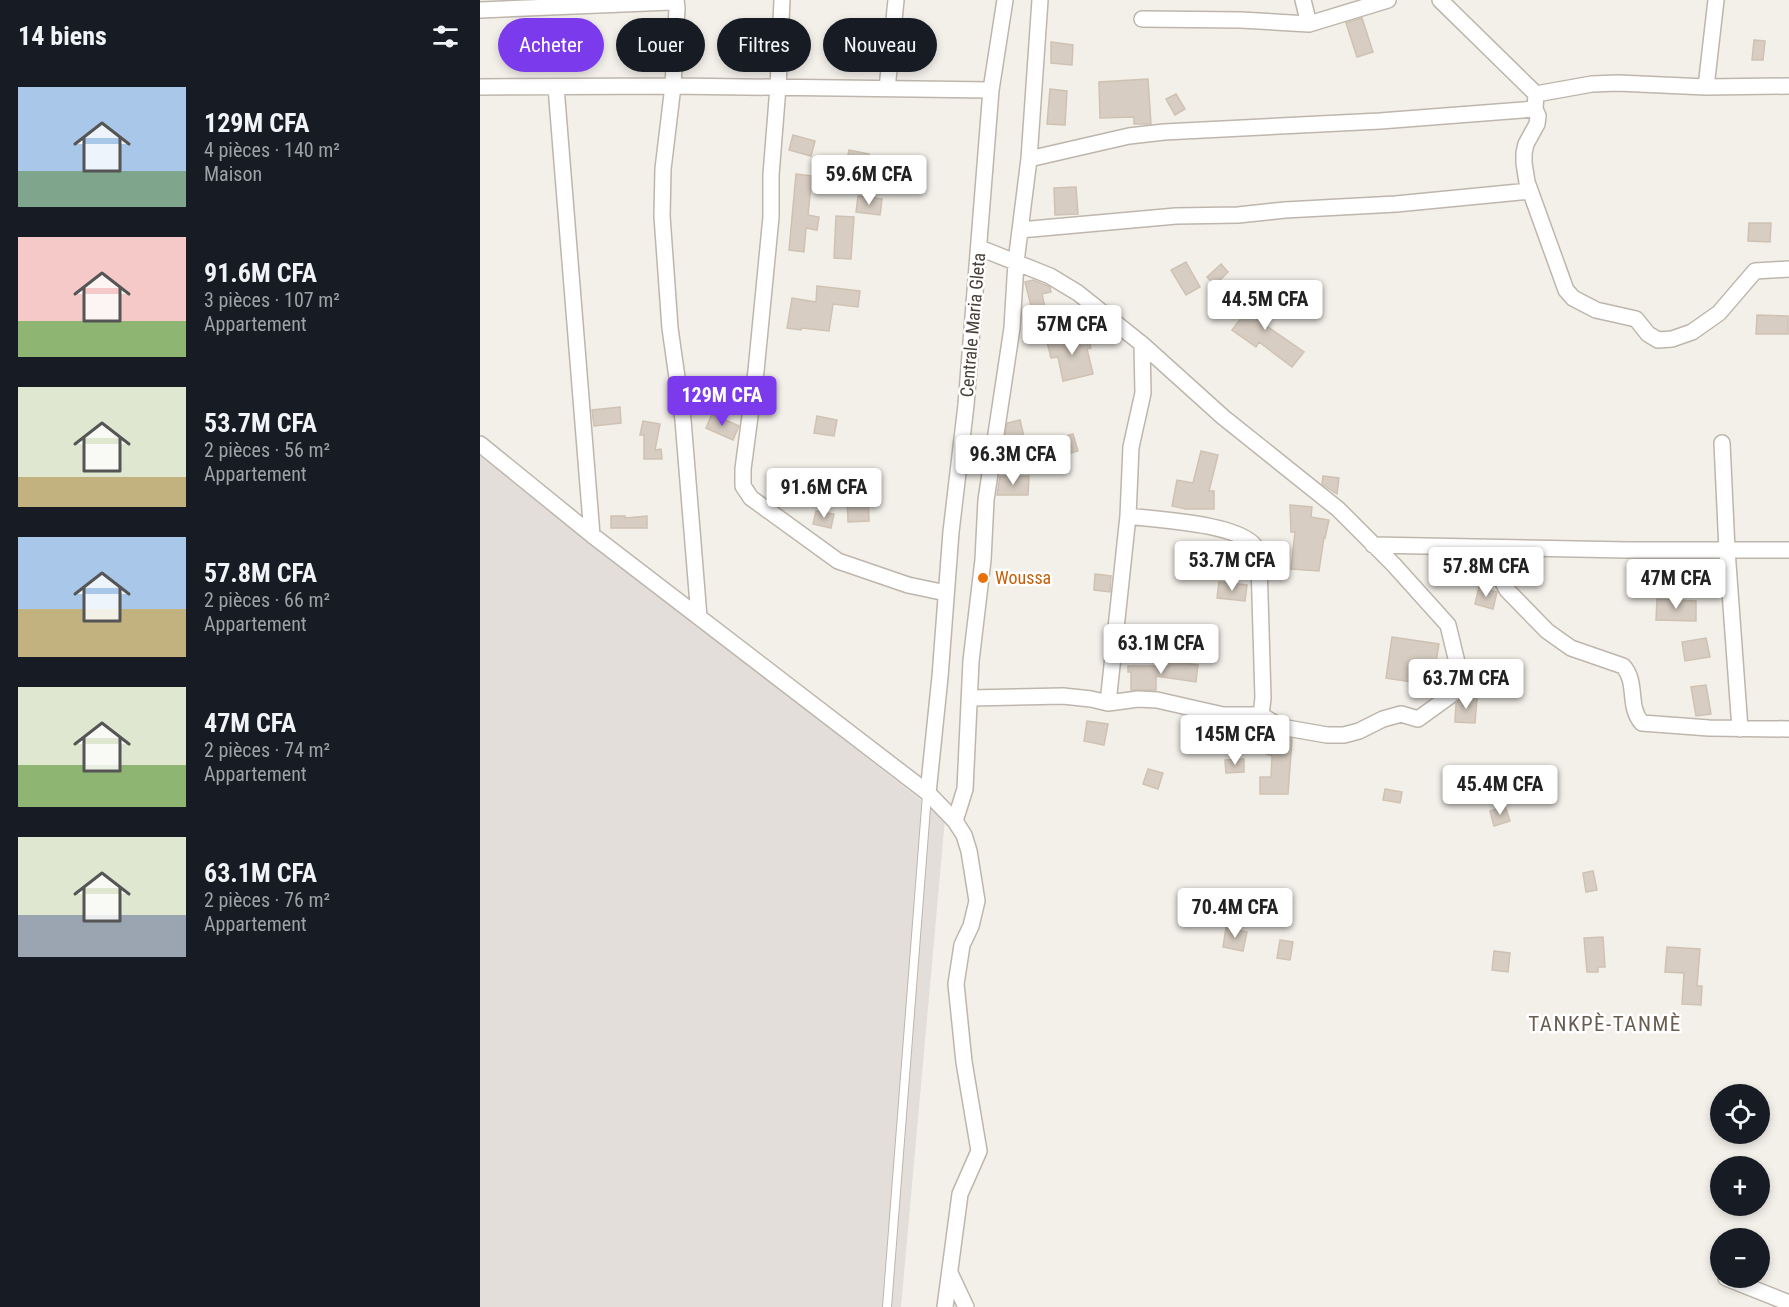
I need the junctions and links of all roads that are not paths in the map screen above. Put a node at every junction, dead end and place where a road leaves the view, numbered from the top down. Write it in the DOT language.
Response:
graph roads {
  1 [pos="482,0"];
  2 [pos="782,0"];
  3 [pos="896,0"];
  4 [pos="1005,0"];
  5 [pos="1040,0"];
  6 [pos="1303,0"];
  7 [pos="1388,0"];
  8 [pos="1440,0"];
  9 [pos="1716,0"];
  10 [pos="676,2"];
  11 [pos="480,9"];
  12 [pos="1142,19"];
  13 [pos="1310,24"];
  14 [pos="673,86"];
  15 [pos="1789,86"];
  16 [pos="480,87"];
  17 [pos="556,87"];
  18 [pos="778,87"];
  19 [pos="1706,87"];
  20 [pos="887,88"];
  21 [pos="991,90"];
  22 [pos="1535,101"];
  23 [pos="1029,159"];
  24 [pos="1530,190"];
  25 [pos="1020,230"];
  26 [pos="980,249"];
  27 [pos="1016,262"];
  28 [pos="1789,269"];
  29 [pos="1142,344"];
  30 [pos="1722,443"];
  31 [pos="480,444"];
  32 [pos="1128,516"];
  33 [pos="592,535"];
  34 [pos="1374,545"];
  35 [pos="1484,547"];
  36 [pos="1726,550"];
  37 [pos="1789,550"];
  38 [pos="946,593"];
  39 [pos="699,617"];
  40 [pos="970,698"];
  41 [pos="1108,703"];
  42 [pos="1261,716"];
  43 [pos="1740,729"];
  44 [pos="1789,729"];
  45 [pos="928,793"];
  46 [pos="955,821"];
  47 [pos="950,1273"];
  48 [pos="1751,1288"];
  49 [pos="1789,1303"];
  50 [pos="887,1307"];
  51 [pos="945,1307"];
  52 [pos="966,1307"];
  1 -- 11 [label="street"];
  2 -- 18 [label="street"];
  3 -- 20 [label="street"];
  4 -- 21 [label="street, Centrale Maria Gleta"];
  5 -- 23 [label="street"];
  6 -- 13 [label="street"];
  7 -- 13 [label="street"];
  8 -- 22 [label="street"];
  9 -- 19 [label="street"];
  10 -- 11 [label="street"];
  10 -- 14 [label="street"];
  12 -- 13 [label="street"];
  14 -- 17 [label="street"];
  14 -- 18 [label="street"];
  14 -- 39 [label="street"];
  15 -- 19 [label="street"];
  16 -- 17 [label="street"];
  17 -- 33 [label="street"];
  18 -- 20 [label="street"];
  18 -- 38 [label="street"];
  19 -- 22 [label="street"];
  20 -- 21 [label="street"];
  21 -- 26 [label="street, Centrale Maria Gleta"];
  22 -- 23 [label="street"];
  22 -- 24 [label="street"];
  23 -- 25 [label="street"];
  24 -- 25 [label="street"];
  24 -- 28 [label="street"];
  25 -- 27 [label="street"];
  26 -- 27 [label="street"];
  26 -- 38 [label="street, Centrale Maria Gleta"];
  27 -- 29 [label="street"];
  27 -- 40 [label="street"];
  29 -- 32 [label="street"];
  29 -- 34 [label="street"];
  30 -- 36 [label="street"];
  31 -- 33 [label="street"];
  32 -- 41 [label="street"];
  32 -- 42 [label="street"];
  33 -- 39 [label="street"];
  34 -- 35 [label="street"];
  34 -- 42 [label="street"];
  35 -- 36 [label="street"];
  35 -- 43 [label="street"];
  36 -- 37 [label="street"];
  36 -- 43 [label="street"];
  38 -- 45 [label="street, Centrale Maria Gleta"];
  39 -- 45 [label="street"];
  40 -- 41 [label="street"];
  40 -- 46 [label="street"];
  41 -- 42 [label="street"];
  43 -- 44 [label="street"];
  45 -- 46 [label="street"];
  45 -- 50 [label="lane"];
  46 -- 47 [label="street"];
  47 -- 51 [label="street"];
  47 -- 52 [label="street"];
  48 -- 49 [label="street"];
}
